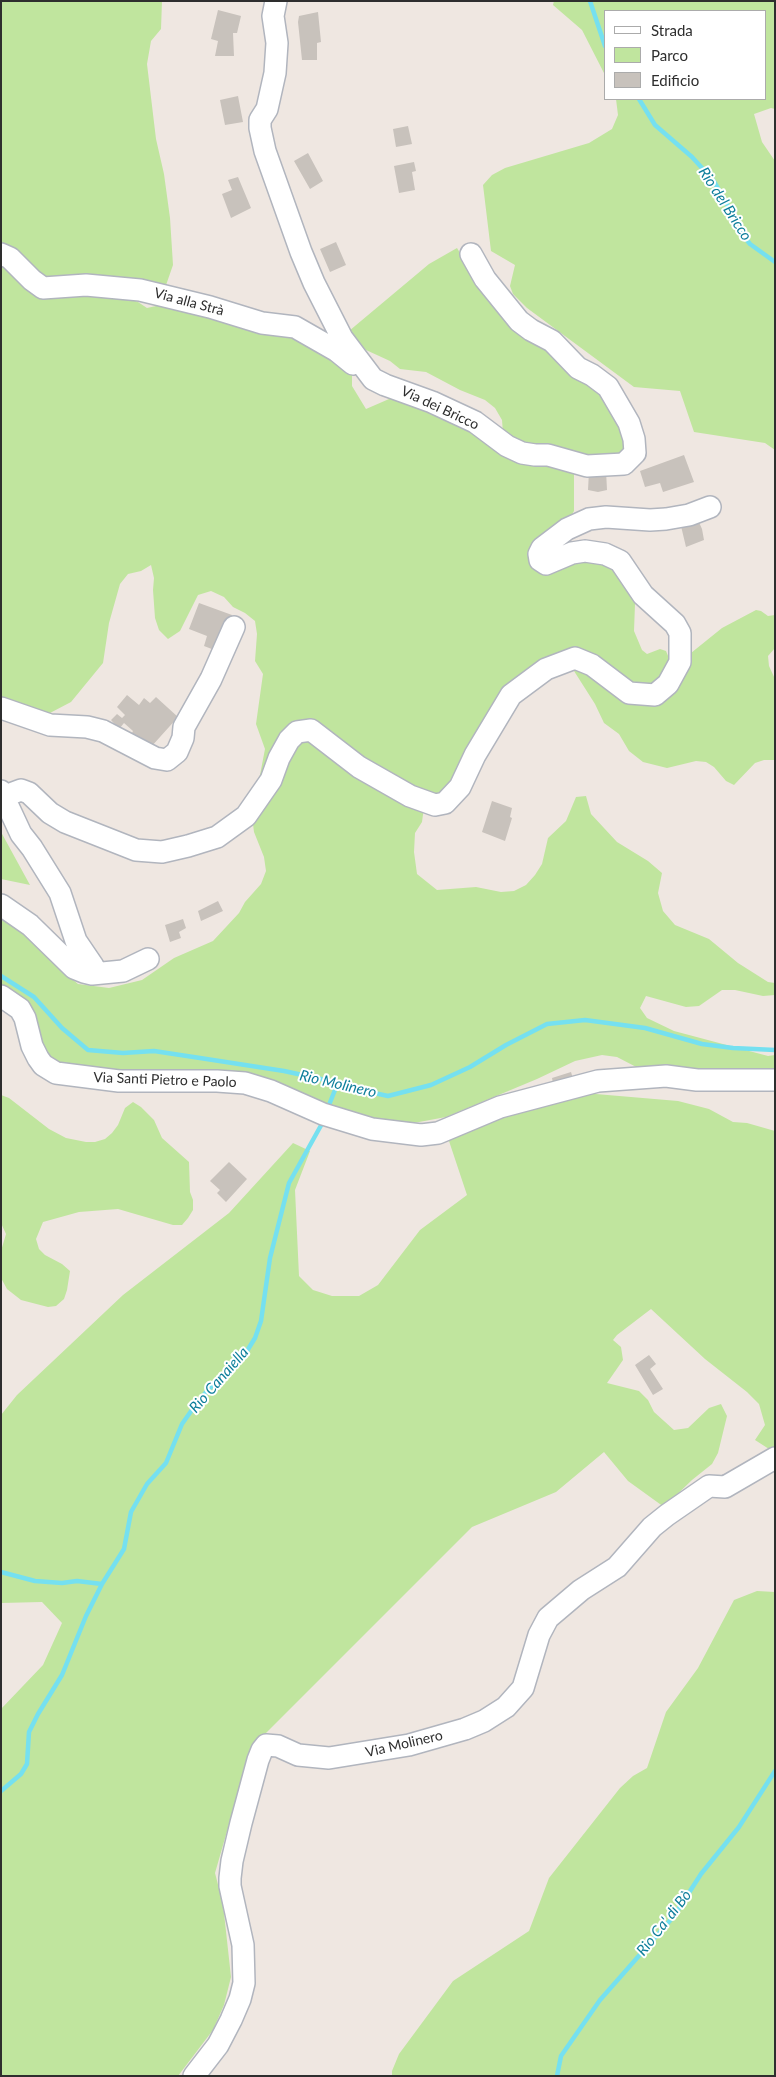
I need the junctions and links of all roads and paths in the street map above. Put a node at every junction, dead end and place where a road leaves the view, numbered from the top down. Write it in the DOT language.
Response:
graph roads {
  1 [pos="276,1"];
  2 [pos="1,254"];
  3 [pos="471,254"];
  4 [pos="373,379"];
  5 [pos="710,507"];
  6 [pos="234,628"];
  7 [pos="1,708"];
  8 [pos="3,794"];
  9 [pos="1,905"];
  10 [pos="148,959"];
  11 [pos="92,974"];
  12 [pos="1,996"];
  13 [pos="775,1080"];
  14 [pos="775,1458"];
  15 [pos="194,2076"];
  1 -- 4 [label="street"];
  2 -- 4 [label="street, Via alla Strà"];
  3 -- 4 [label="street, Via dei Bricco"];
  5 -- 8 [label="street"];
  6 -- 7 [label="street"];
  8 -- 11 [label="street"];
  9 -- 11 [label="street"];
  10 -- 11 [label="street"];
  12 -- 13 [label="street, Via Santi Pietro e Paolo"];
  14 -- 15 [label="street, Via Molinero"];
}
